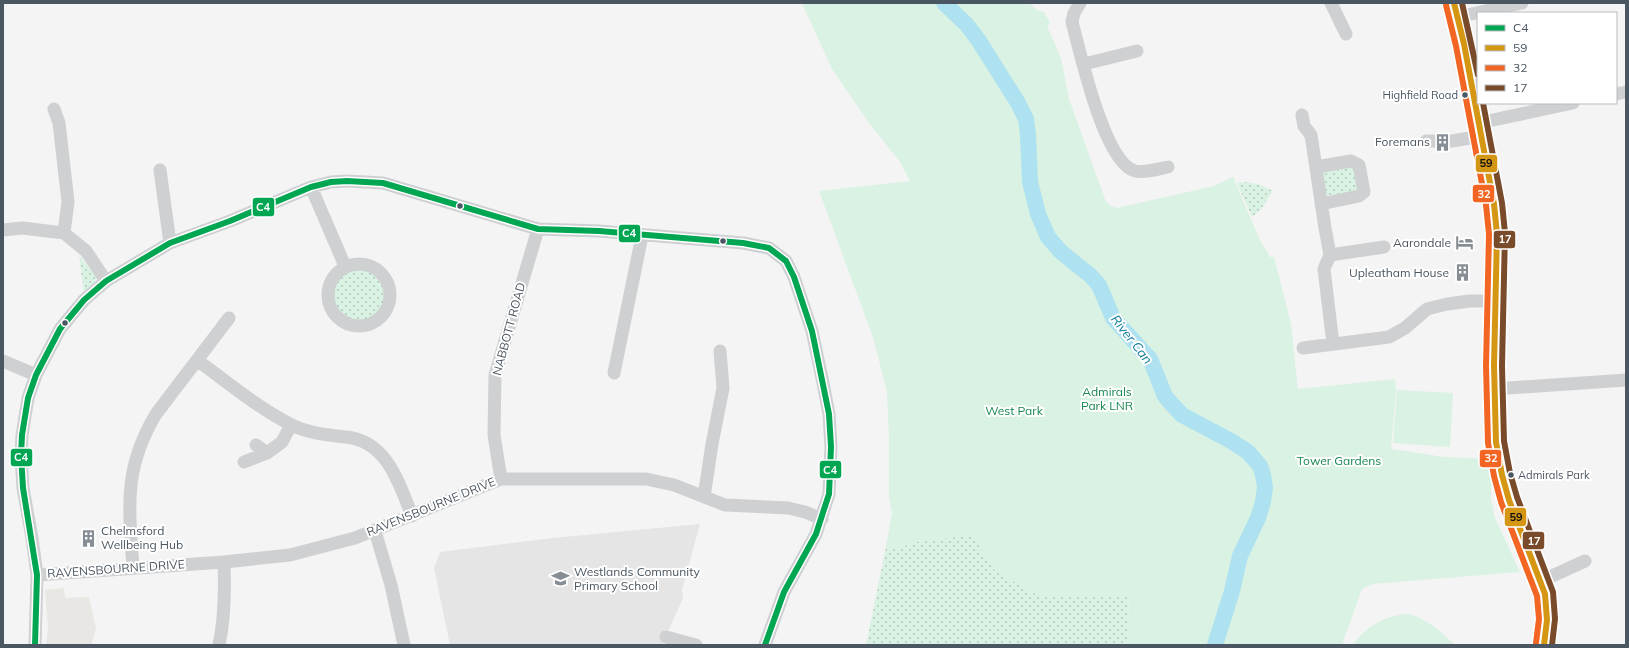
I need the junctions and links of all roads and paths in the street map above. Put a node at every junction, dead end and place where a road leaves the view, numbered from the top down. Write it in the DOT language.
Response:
graph roads {
  1 [pos="1080,3"];
  2 [pos="1331,3"];
  3 [pos="1522,3"];
  4 [pos="1456,10"];
  5 [pos="1346,34"];
  6 [pos="1137,51"];
  7 [pos="1084,64"];
  8 [pos="1570,104"];
  9 [pos="54,109"];
  10 [pos="1302,116"];
  11 [pos="1480,130"];
  12 [pos="1426,141"];
  13 [pos="1168,167"];
  14 [pos="1316,167"];
  15 [pos="160,170"];
  16 [pos="311,187"];
  17 [pos="1321,204"];
  18 [pos="538,229"];
  19 [pos="3,230"];
  20 [pos="64,233"];
  21 [pos="642,236"];
  22 [pos="170,243"];
  23 [pos="1384,248"];
  24 [pos="1330,255"];
  25 [pos="346,266"];
  26 [pos="106,281"];
  27 [pos="1495,301"];
  28 [pos="229,318"];
  29 [pos="1333,344"];
  30 [pos="1303,348"];
  31 [pos="720,351"];
  32 [pos="197,360"];
  33 [pos="3,361"];
  34 [pos="614,373"];
  35 [pos="36,375"];
  36 [pos="1626,380"];
  37 [pos="1494,389"];
  38 [pos="291,425"];
  39 [pos="256,445"];
  40 [pos="267,453"];
  41 [pos="244,462"];
  42 [pos="501,479"];
  43 [pos="704,497"];
  44 [pos="412,516"];
  45 [pos="822,519"];
  46 [pos="375,531"];
  47 [pos="1578,561"];
  48 [pos="224,562"];
  49 [pos="133,568"];
  50 [pos="37,574"];
  51 [pos="1541,581"];
  52 [pos="666,637"];
  53 [pos="34,645"];
  54 [pos="219,645"];
  55 [pos="404,645"];
  56 [pos="696,645"];
  57 [pos="766,645"];
  58 [pos="1544,645"];
  1 -- 7 [label="street"];
  2 -- 5 [label="street"];
  3 -- 4 [label="street"];
  4 -- 11 [label="main road"];
  6 -- 7 [label="street"];
  7 -- 13 [label="street"];
  8 -- 11 [label="street"];
  9 -- 20 [label="street"];
  10 -- 14 [label="street"];
  11 -- 12 [label="street"];
  11 -- 27 [label="main road"];
  14 -- 17 [label="street"];
  14 -- 17 [label="street"];
  15 -- 22 [label="street"];
  16 -- 18 [label="street"];
  16 -- 22 [label="street"];
  16 -- 25 [label="street"];
  17 -- 24 [label="street"];
  18 -- 21 [label="street"];
  18 -- 42 [label="street, NABBOTT ROAD"];
  19 -- 20 [label="street"];
  20 -- 26 [label="street"];
  21 -- 34 [label="street"];
  21 -- 45 [label="street"];
  22 -- 26 [label="street"];
  23 -- 24 [label="street"];
  24 -- 29 [label="street"];
  25 -- 25 [label="street"];
  26 -- 35 [label="street"];
  27 -- 29 [label="street"];
  27 -- 37 [label="main road"];
  28 -- 32 [label="street"];
  29 -- 30 [label="street"];
  31 -- 43 [label="street"];
  32 -- 38 [label="street"];
  32 -- 49 [label="street"];
  33 -- 35 [label="street"];
  35 -- 50 [label="street"];
  36 -- 37 [label="street"];
  37 -- 51 [label="main road"];
  38 -- 40 [label="street"];
  38 -- 44 [label="street"];
  39 -- 40 [label="street"];
  40 -- 41 [label="street"];
  42 -- 43 [label="street, RAVENSBOURNE DRIVE"];
  42 -- 44 [label="street, RAVENSBOURNE DRIVE"];
  43 -- 45 [label="street, RAVENSBOURNE DRIVE"];
  44 -- 46 [label="street, RAVENSBOURNE DRIVE"];
  45 -- 57 [label="street"];
  46 -- 48 [label="street, RAVENSBOURNE DRIVE"];
  46 -- 55 [label="street"];
  47 -- 51 [label="street"];
  48 -- 49 [label="street, RAVENSBOURNE DRIVE"];
  48 -- 54 [label="street"];
  49 -- 50 [label="street, RAVENSBOURNE DRIVE"];
  50 -- 53 [label="street"];
  51 -- 58 [label="main road"];
  52 -- 56 [label="street"];
}
